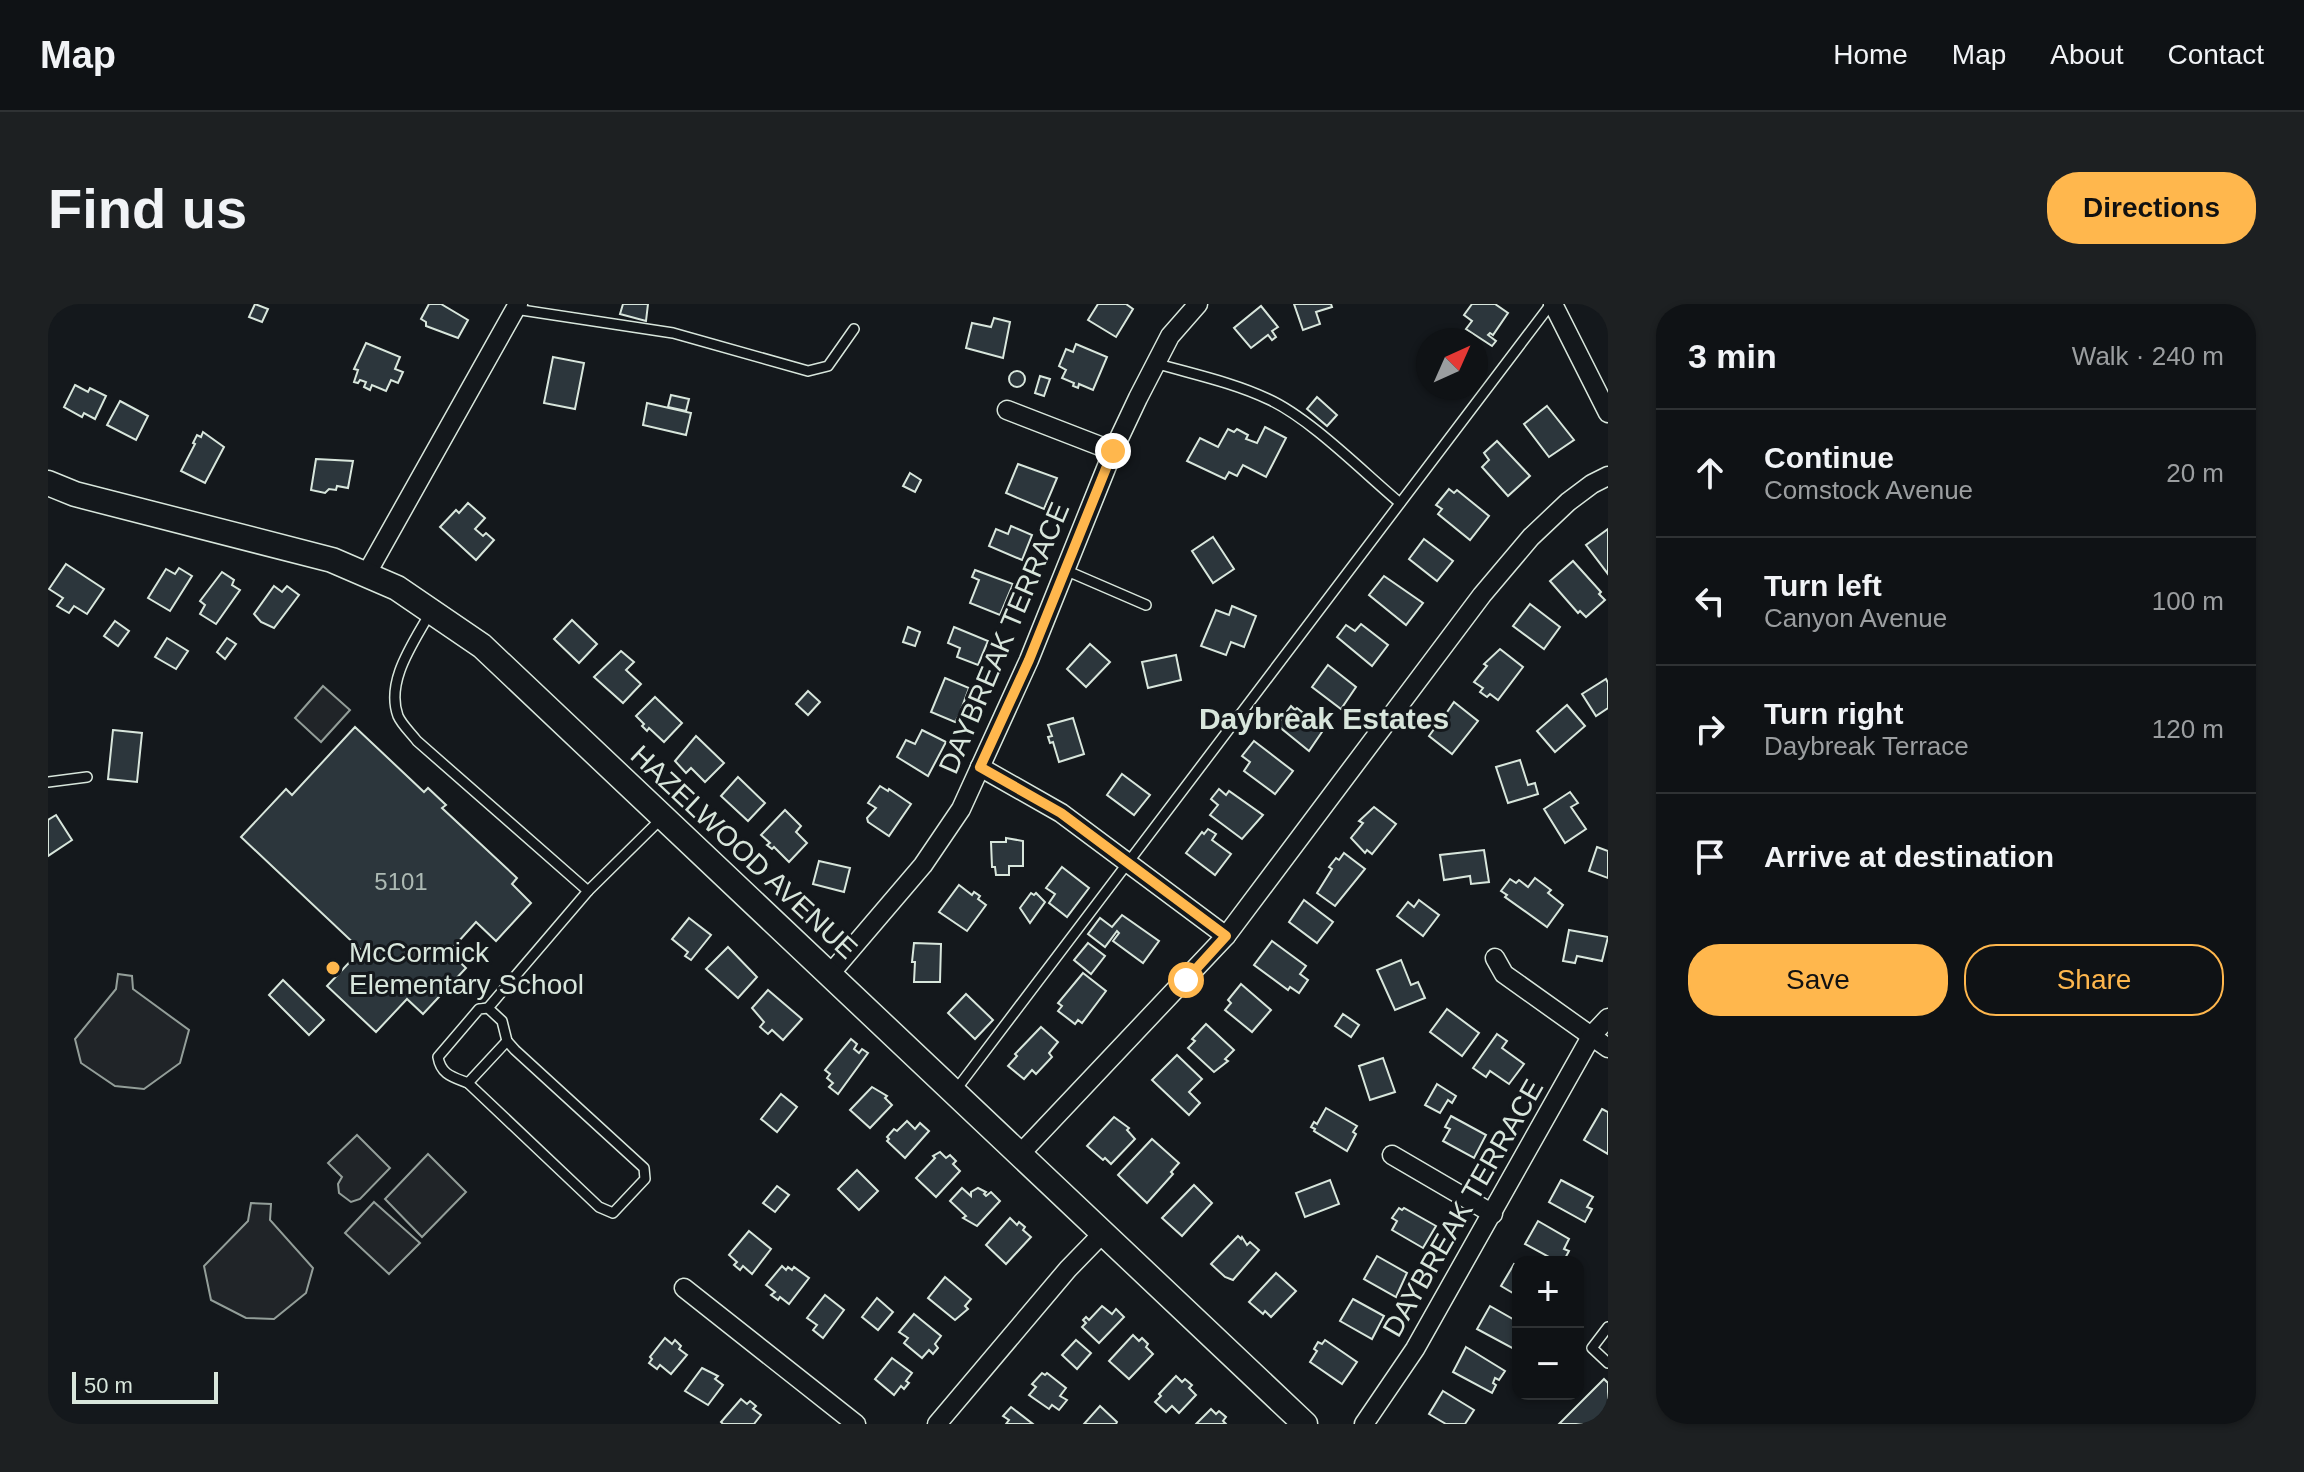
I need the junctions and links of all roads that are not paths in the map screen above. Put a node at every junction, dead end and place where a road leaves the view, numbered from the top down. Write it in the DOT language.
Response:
graph roads {
  1 [pos="1198,304"];
  2 [pos="1552,304"];
  3 [pos="517,307"];
  4 [pos="854,329"];
  5 [pos="1155,363"];
  6 [pos="1007,410"];
  7 [pos="1608,413"];
  8 [pos="1113,451"];
  9 [pos="1608,476"];
  10 [pos="48,483"];
  11 [pos="1400,503"];
  12 [pos="1065,570"];
  13 [pos="367,573"];
  14 [pos="1146,605"];
  15 [pos="432,610"];
  16 [pos="980,767"];
  17 [pos="87,777"];
  18 [pos="48,782"];
  19 [pos="662,818"];
  20 [pos="1128,866"];
  21 [pos="588,891"];
  22 [pos="1226,936"];
  23 [pos="1495,958"];
  24 [pos="830,974"];
  25 [pos="488,1008"];
  26 [pos="1608,1018"];
  27 [pos="1592,1035"];
  28 [pos="507,1041"];
  29 [pos="1608,1048"];
  30 [pos="468,1083"];
  31 [pos="955,1091"];
  32 [pos="1021,1153"];
  33 [pos="1392,1155"];
  34 [pos="1493,1214"];
  35 [pos="1104,1232"];
  36 [pos="684,1288"];
  37 [pos="1608,1327"];
  38 [pos="1608,1363"];
  39 [pos="856,1424"];
  40 [pos="937,1424"];
  41 [pos="1305,1424"];
  42 [pos="1364,1424"];
  1 -- 5 [label="street, DAYBREAK TERRACE"];
  2 -- 7 [label="street"];
  2 -- 11 [label="lane"];
  3 -- 4 [label="lane"];
  3 -- 13 [label="street"];
  5 -- 8 [label="street, DAYBREAK TERRACE"];
  5 -- 11 [label="lane"];
  6 -- 8 [label="street"];
  8 -- 12 [label="street, DAYBREAK TERRACE"];
  9 -- 22 [label="street"];
  10 -- 13 [label="street, HAZELWOOD AVENUE"];
  11 -- 20 [label="lane"];
  12 -- 14 [label="lane"];
  12 -- 16 [label="street, DAYBREAK TERRACE"];
  13 -- 15 [label="street, HAZELWOOD AVENUE"];
  15 -- 19 [label="street, HAZELWOOD AVENUE"];
  15 -- 21 [label="lane"];
  16 -- 20 [label="street"];
  16 -- 24 [label="street, DAYBREAK TERRACE"];
  17 -- 18 [label="lane"];
  19 -- 21 [label="lane"];
  19 -- 24 [label="street, HAZELWOOD AVENUE"];
  20 -- 22 [label="street"];
  20 -- 31 [label="lane"];
  21 -- 25 [label="lane"];
  22 -- 32 [label="street"];
  23 -- 27 [label="street"];
  24 -- 31 [label="street, HAZELWOOD AVENUE"];
  25 -- 28 [label="lane"];
  25 -- 30 [label="lane"];
  26 -- 27 [label="street, DAYBREAK TERRACE"];
  27 -- 29 [label="street"];
  27 -- 34 [label="street, DAYBREAK TERRACE"];
  28 -- 30 [label="lane"];
  28 -- 30 [label="lane"];
  31 -- 32 [label="street, HAZELWOOD AVENUE"];
  32 -- 35 [label="street, HAZELWOOD AVENUE"];
  33 -- 34 [label="street"];
  34 -- 42 [label="street, DAYBREAK TERRACE"];
  35 -- 40 [label="street"];
  35 -- 41 [label="street, HAZELWOOD AVENUE"];
  36 -- 39 [label="street"];
  37 -- 38 [label="lane"];
}
